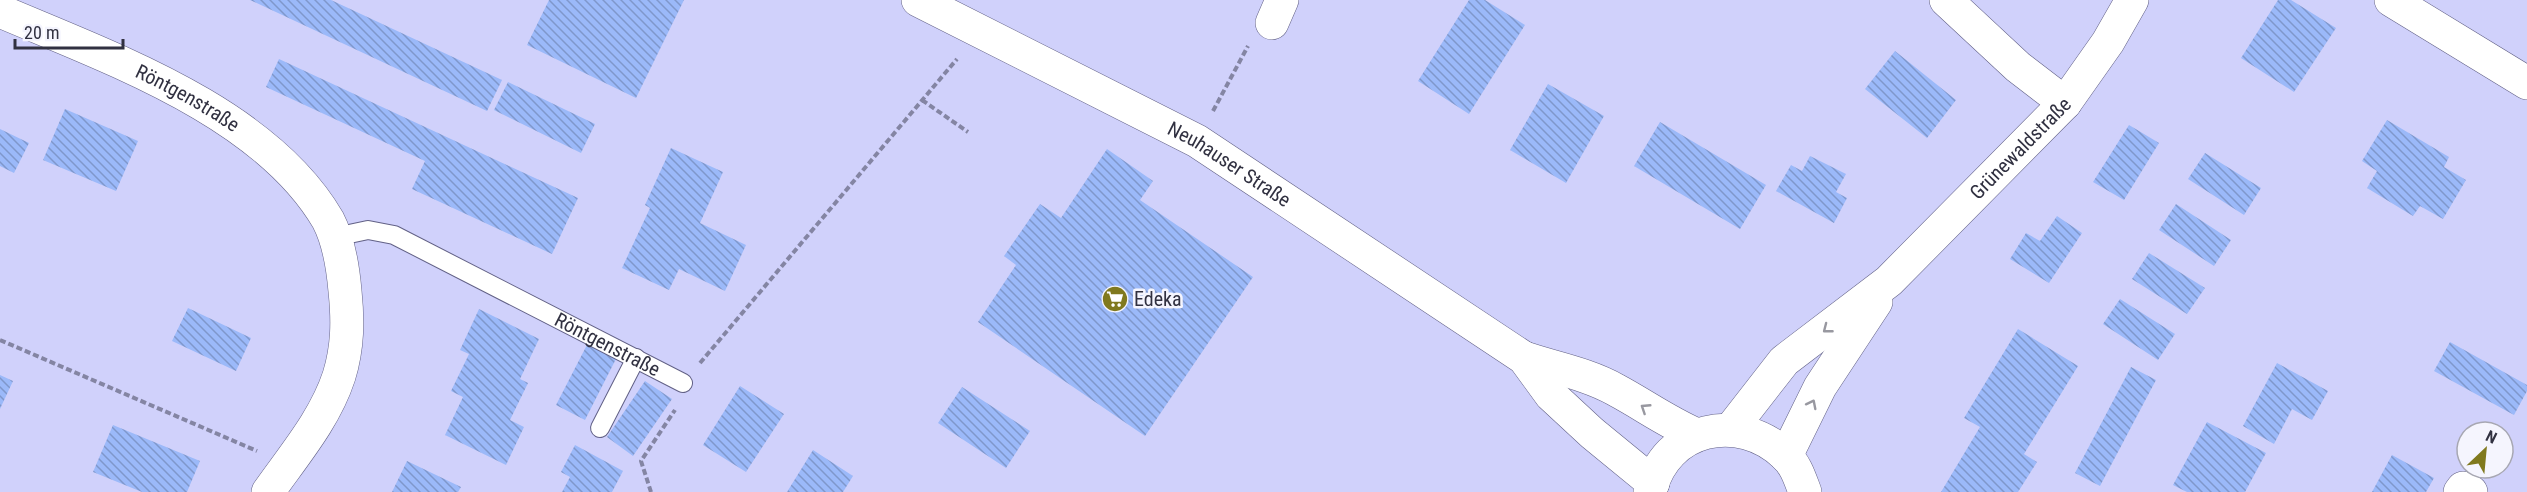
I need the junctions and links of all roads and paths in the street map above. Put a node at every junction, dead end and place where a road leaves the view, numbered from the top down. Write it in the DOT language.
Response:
graph roads {
  1 [pos="918,0"];
  2 [pos="1946,0"];
  3 [pos="2132,0"];
  4 [pos="2391,0"];
  5 [pos="0,11"];
  6 [pos="1277,12"];
  7 [pos="981,31"];
  8 [pos="2527,82"];
  9 [pos="922,100"];
  10 [pos="2065,103"];
  11 [pos="968,132"];
  12 [pos="1197,141"];
  13 [pos="335,237"];
  14 [pos="1889,281"];
  15 [pos="0,340"];
  16 [pos="636,358"];
  17 [pos="1524,358"];
  18 [pos="683,383"];
  19 [pos="600,428"];
  20 [pos="1731,429"];
  21 [pos="1697,435"];
  22 [pos="1786,456"];
  23 [pos="288,464"];
  24 [pos="1652,487"];
  25 [pos="268,492"];
  26 [pos="651,492"];
  27 [pos="1805,492"];
  28 [pos="2460,492"];
  29 [pos="2471,492"];
  1 -- 7 [label="street, Neuhauser Straße"];
  2 -- 10 [label="street"];
  3 -- 10 [label="street, Grünewaldstraße"];
  4 -- 8 [label="street"];
  5 -- 13 [label="street, Röntgenstraße"];
  6 -- 12 [label="path"];
  7 -- 9 [label="path"];
  7 -- 12 [label="street, Neuhauser Straße"];
  9 -- 11 [label="path"];
  9 -- 18 [label="path"];
  10 -- 14 [label="street, Grünewaldstraße"];
  12 -- 17 [label="street, Neuhauser Straße"];
  13 -- 16 [label="lane, Röntgenstraße"];
  13 -- 23 [label="street, Röntgenstraße"];
  14 -- 20 [label="street, Grünewaldstraße, one-way"];
  22 -- 14 [label="street, Grünewaldstraße, one-way"];
  15 -- 23 [label="path"];
  16 -- 18 [label="lane, Röntgenstraße"];
  16 -- 19 [label="lane"];
  21 -- 17 [label="street, Neuhauser Straße, one-way"];
  17 -- 24 [label="street, Neuhauser Straße"];
  18 -- 26 [label="path"];
  20 -- 21 [label="street"];
  20 -- 22 [label="street"];
  21 -- 24 [label="street"];
  22 -- 27 [label="street"];
  23 -- 25 [label="street, Röntgenstraße"];
  28 -- 29 [label="street"];
}
